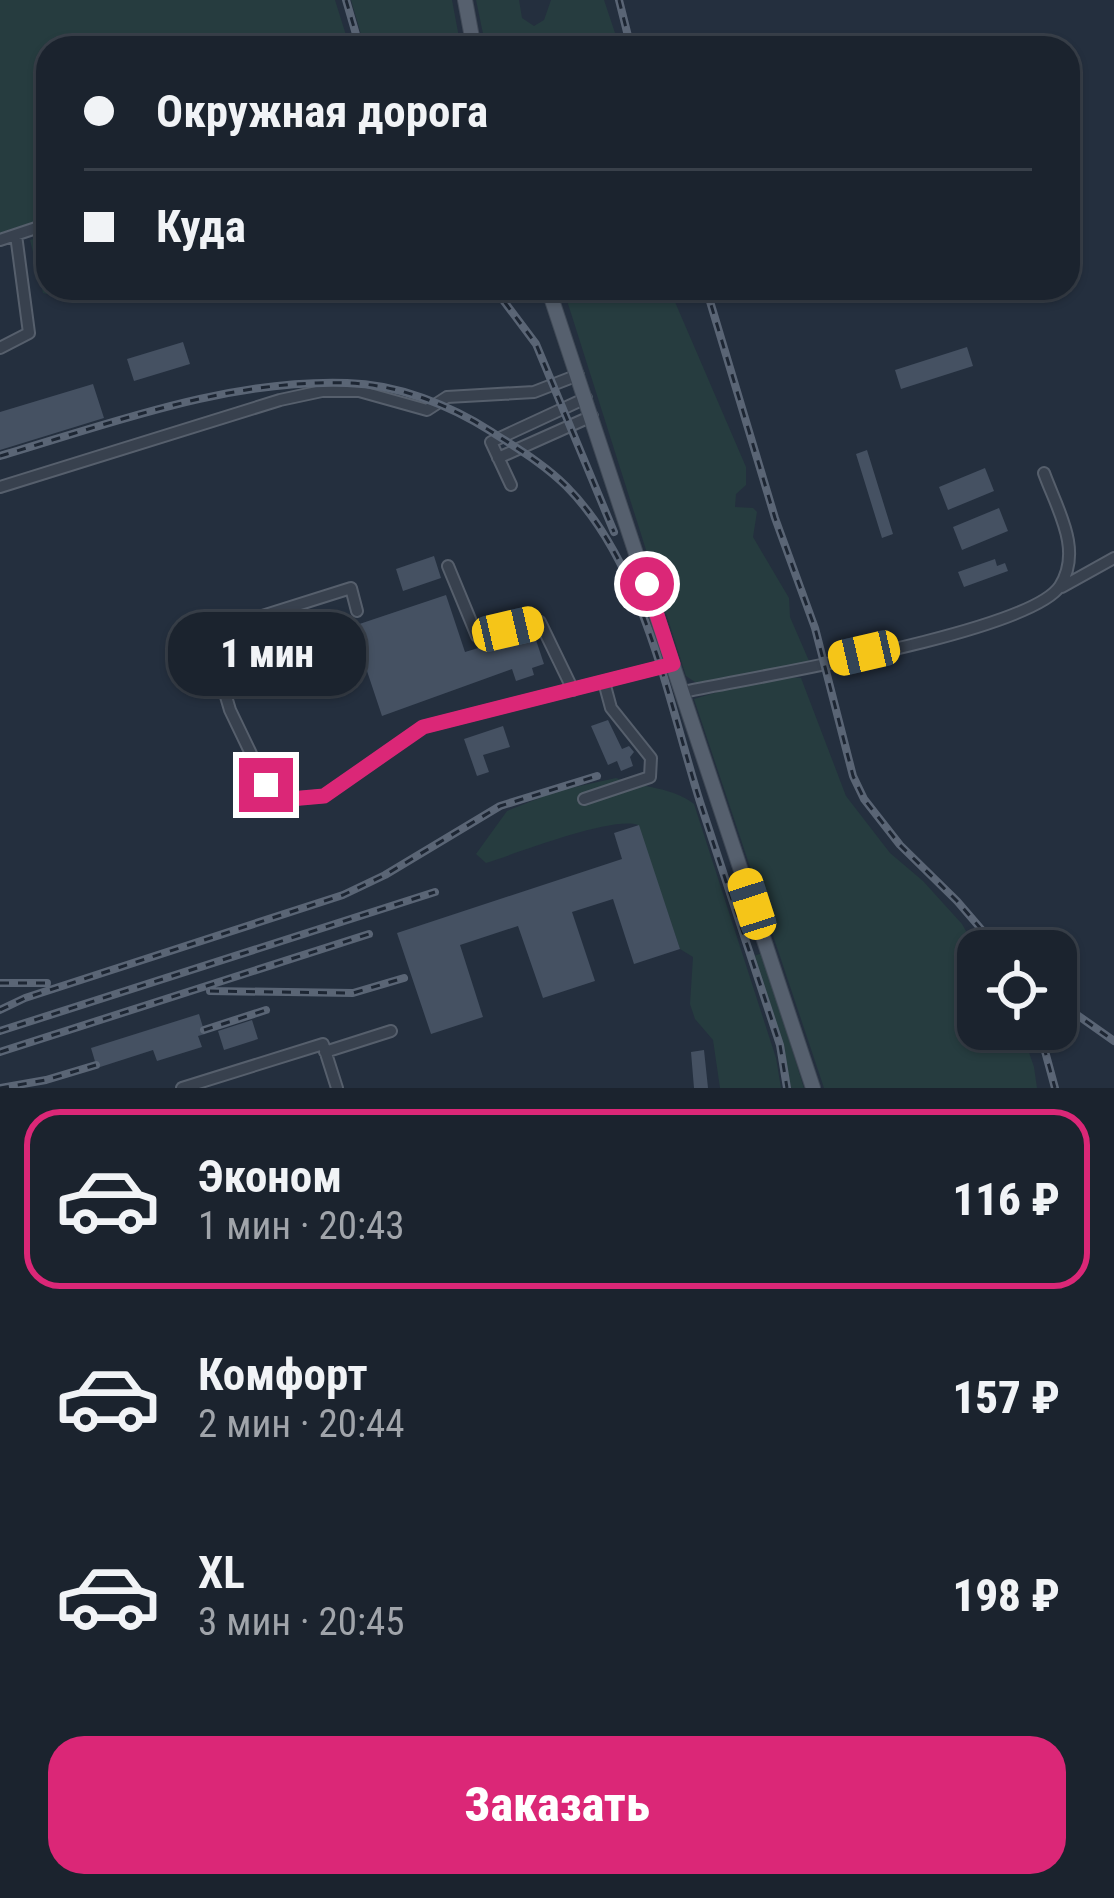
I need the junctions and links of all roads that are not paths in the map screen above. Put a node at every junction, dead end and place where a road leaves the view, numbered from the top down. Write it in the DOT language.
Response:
graph roads {
  1 [pos="465,0"];
  2 [pos="471,36"];
  3 [pos="36,228"];
  4 [pos="16,235"];
  5 [pos="0,240"];
  6 [pos="552,300"];
  7 [pos="0,348"];
  8 [pos="578,375"];
  9 [pos="586,398"];
  10 [pos="592,416"];
  11 [pos="499,458"];
  12 [pos="1044,473"];
  13 [pos="511,485"];
  14 [pos="0,487"];
  15 [pos="1114,558"];
  16 [pos="448,566"];
  17 [pos="1059,588"];
  18 [pos="356,611"];
  19 [pos="673,664"];
  20 [pos="604,682"];
  21 [pos="573,690"];
  22 [pos="682,692"];
  23 [pos="584,799"];
  24 [pos="391,1031"];
  25 [pos="326,1052"];
  26 [pos="182,1088"];
  27 [pos="337,1088"];
  28 [pos="813,1088"];
  1 -- 2 [label="main road"];
  3 -- 4 [label="street"];
  4 -- 5 [label="street"];
  4 -- 7 [label="street"];
  6 -- 8 [label="main road"];
  8 -- 9 [label="main road"];
  8 -- 14 [label="street"];
  9 -- 10 [label="main road"];
  9 -- 11 [label="street"];
  10 -- 11 [label="street"];
  10 -- 19 [label="main road"];
  11 -- 13 [label="street"];
  12 -- 17 [label="street"];
  15 -- 17 [label="street"];
  16 -- 21 [label="street"];
  17 -- 22 [label="street"];
  18 -- 21 [label="street"];
  19 -- 20 [label="street"];
  19 -- 22 [label="main road"];
  20 -- 21 [label="street"];
  20 -- 23 [label="street"];
  22 -- 28 [label="main road"];
  24 -- 25 [label="street"];
  25 -- 26 [label="street"];
  25 -- 27 [label="street"];
}
